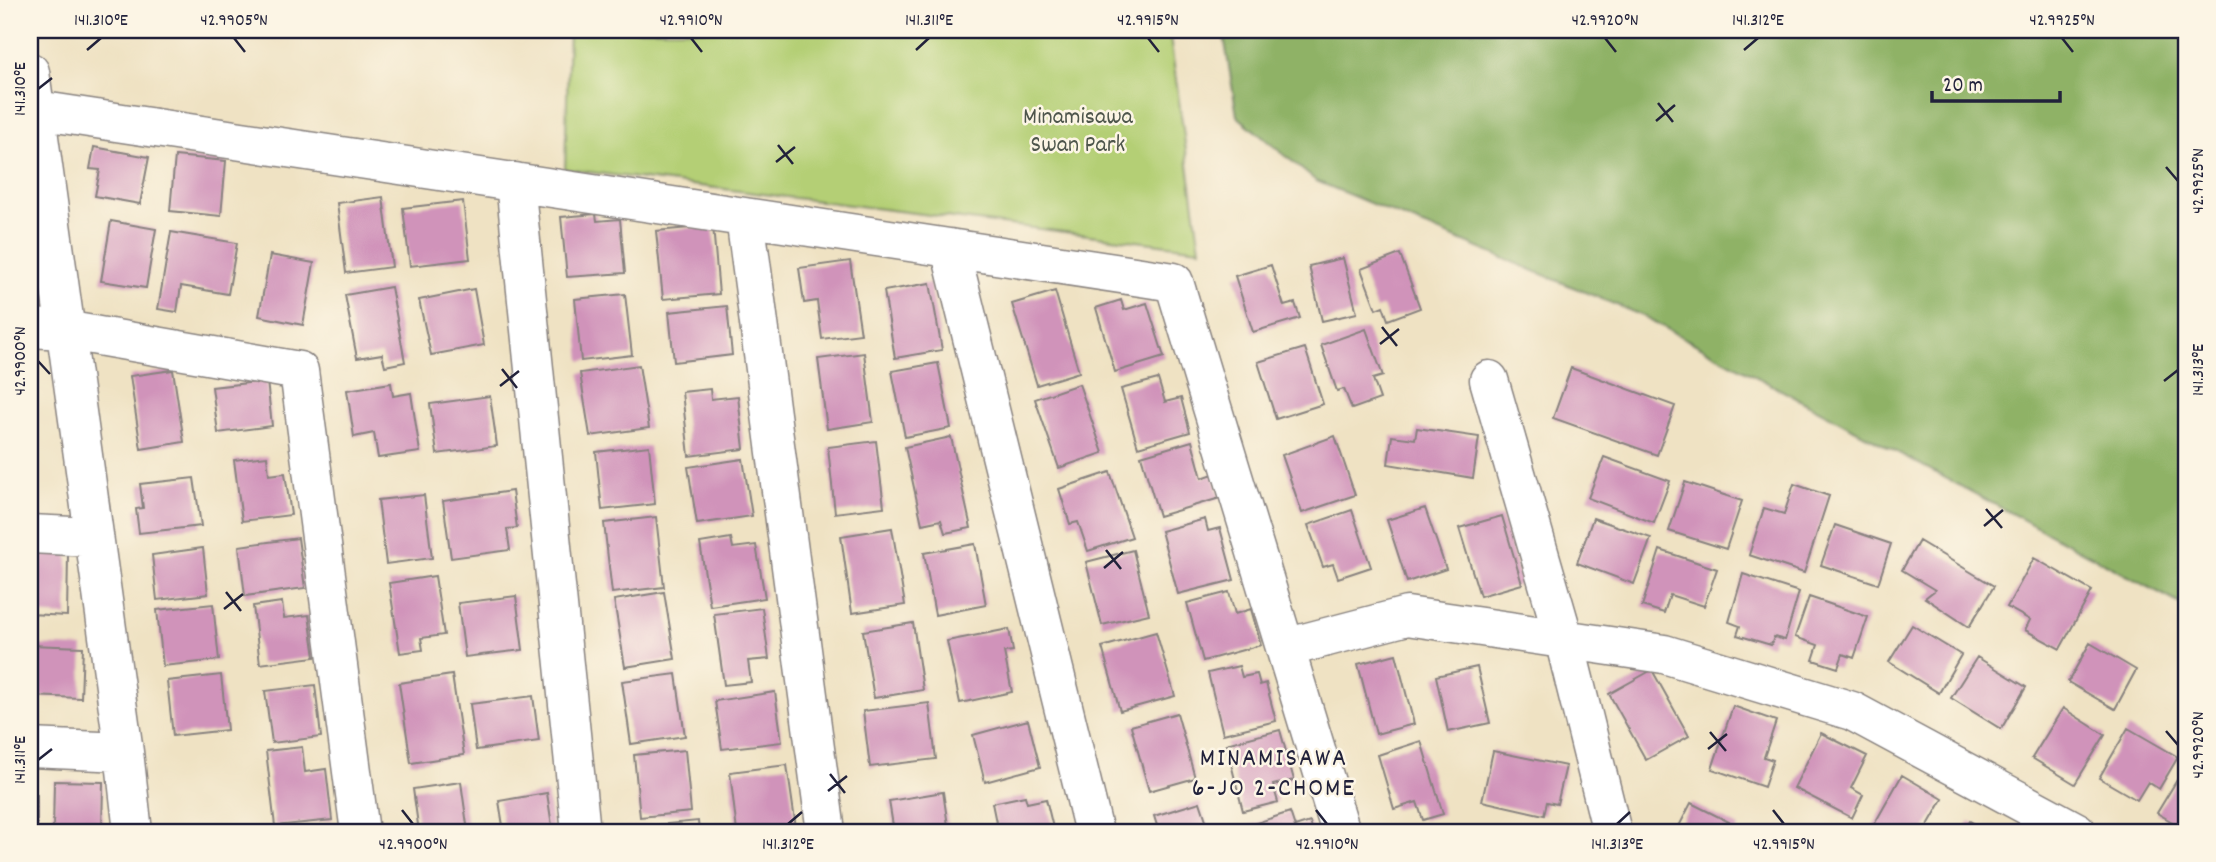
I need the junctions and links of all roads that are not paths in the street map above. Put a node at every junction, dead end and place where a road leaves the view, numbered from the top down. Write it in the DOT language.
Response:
graph roads {
  1 [pos="30,72"];
  2 [pos="32,109"];
  3 [pos="514,182"];
  4 [pos="745,217"];
  5 [pos="950,248"];
  6 [pos="47,329"];
  7 [pos="1489,380"];
  8 [pos="30,534"];
  9 [pos="93,537"];
  10 [pos="1564,639"];
  11 [pos="1285,648"];
  12 [pos="30,748"];
  13 [pos="124,752"];
  14 [pos="133,832"];
  15 [pos="360,832"];
  16 [pos="581,832"];
  17 [pos="826,832"];
  18 [pos="1094,832"];
  19 [pos="1341,832"];
  20 [pos="1612,832"];
  21 [pos="2077,832"];
  1 -- 2 [label="street"];
  2 -- 3 [label="street"];
  2 -- 6 [label="street"];
  3 -- 4 [label="street"];
  3 -- 16 [label="street"];
  4 -- 5 [label="street"];
  4 -- 17 [label="street"];
  5 -- 11 [label="street"];
  5 -- 18 [label="street"];
  6 -- 9 [label="street"];
  6 -- 15 [label="street"];
  7 -- 10 [label="street"];
  8 -- 9 [label="street"];
  9 -- 13 [label="street"];
  10 -- 11 [label="street"];
  10 -- 20 [label="street"];
  10 -- 21 [label="street"];
  11 -- 19 [label="street"];
  12 -- 13 [label="street"];
  13 -- 14 [label="street"];
}
